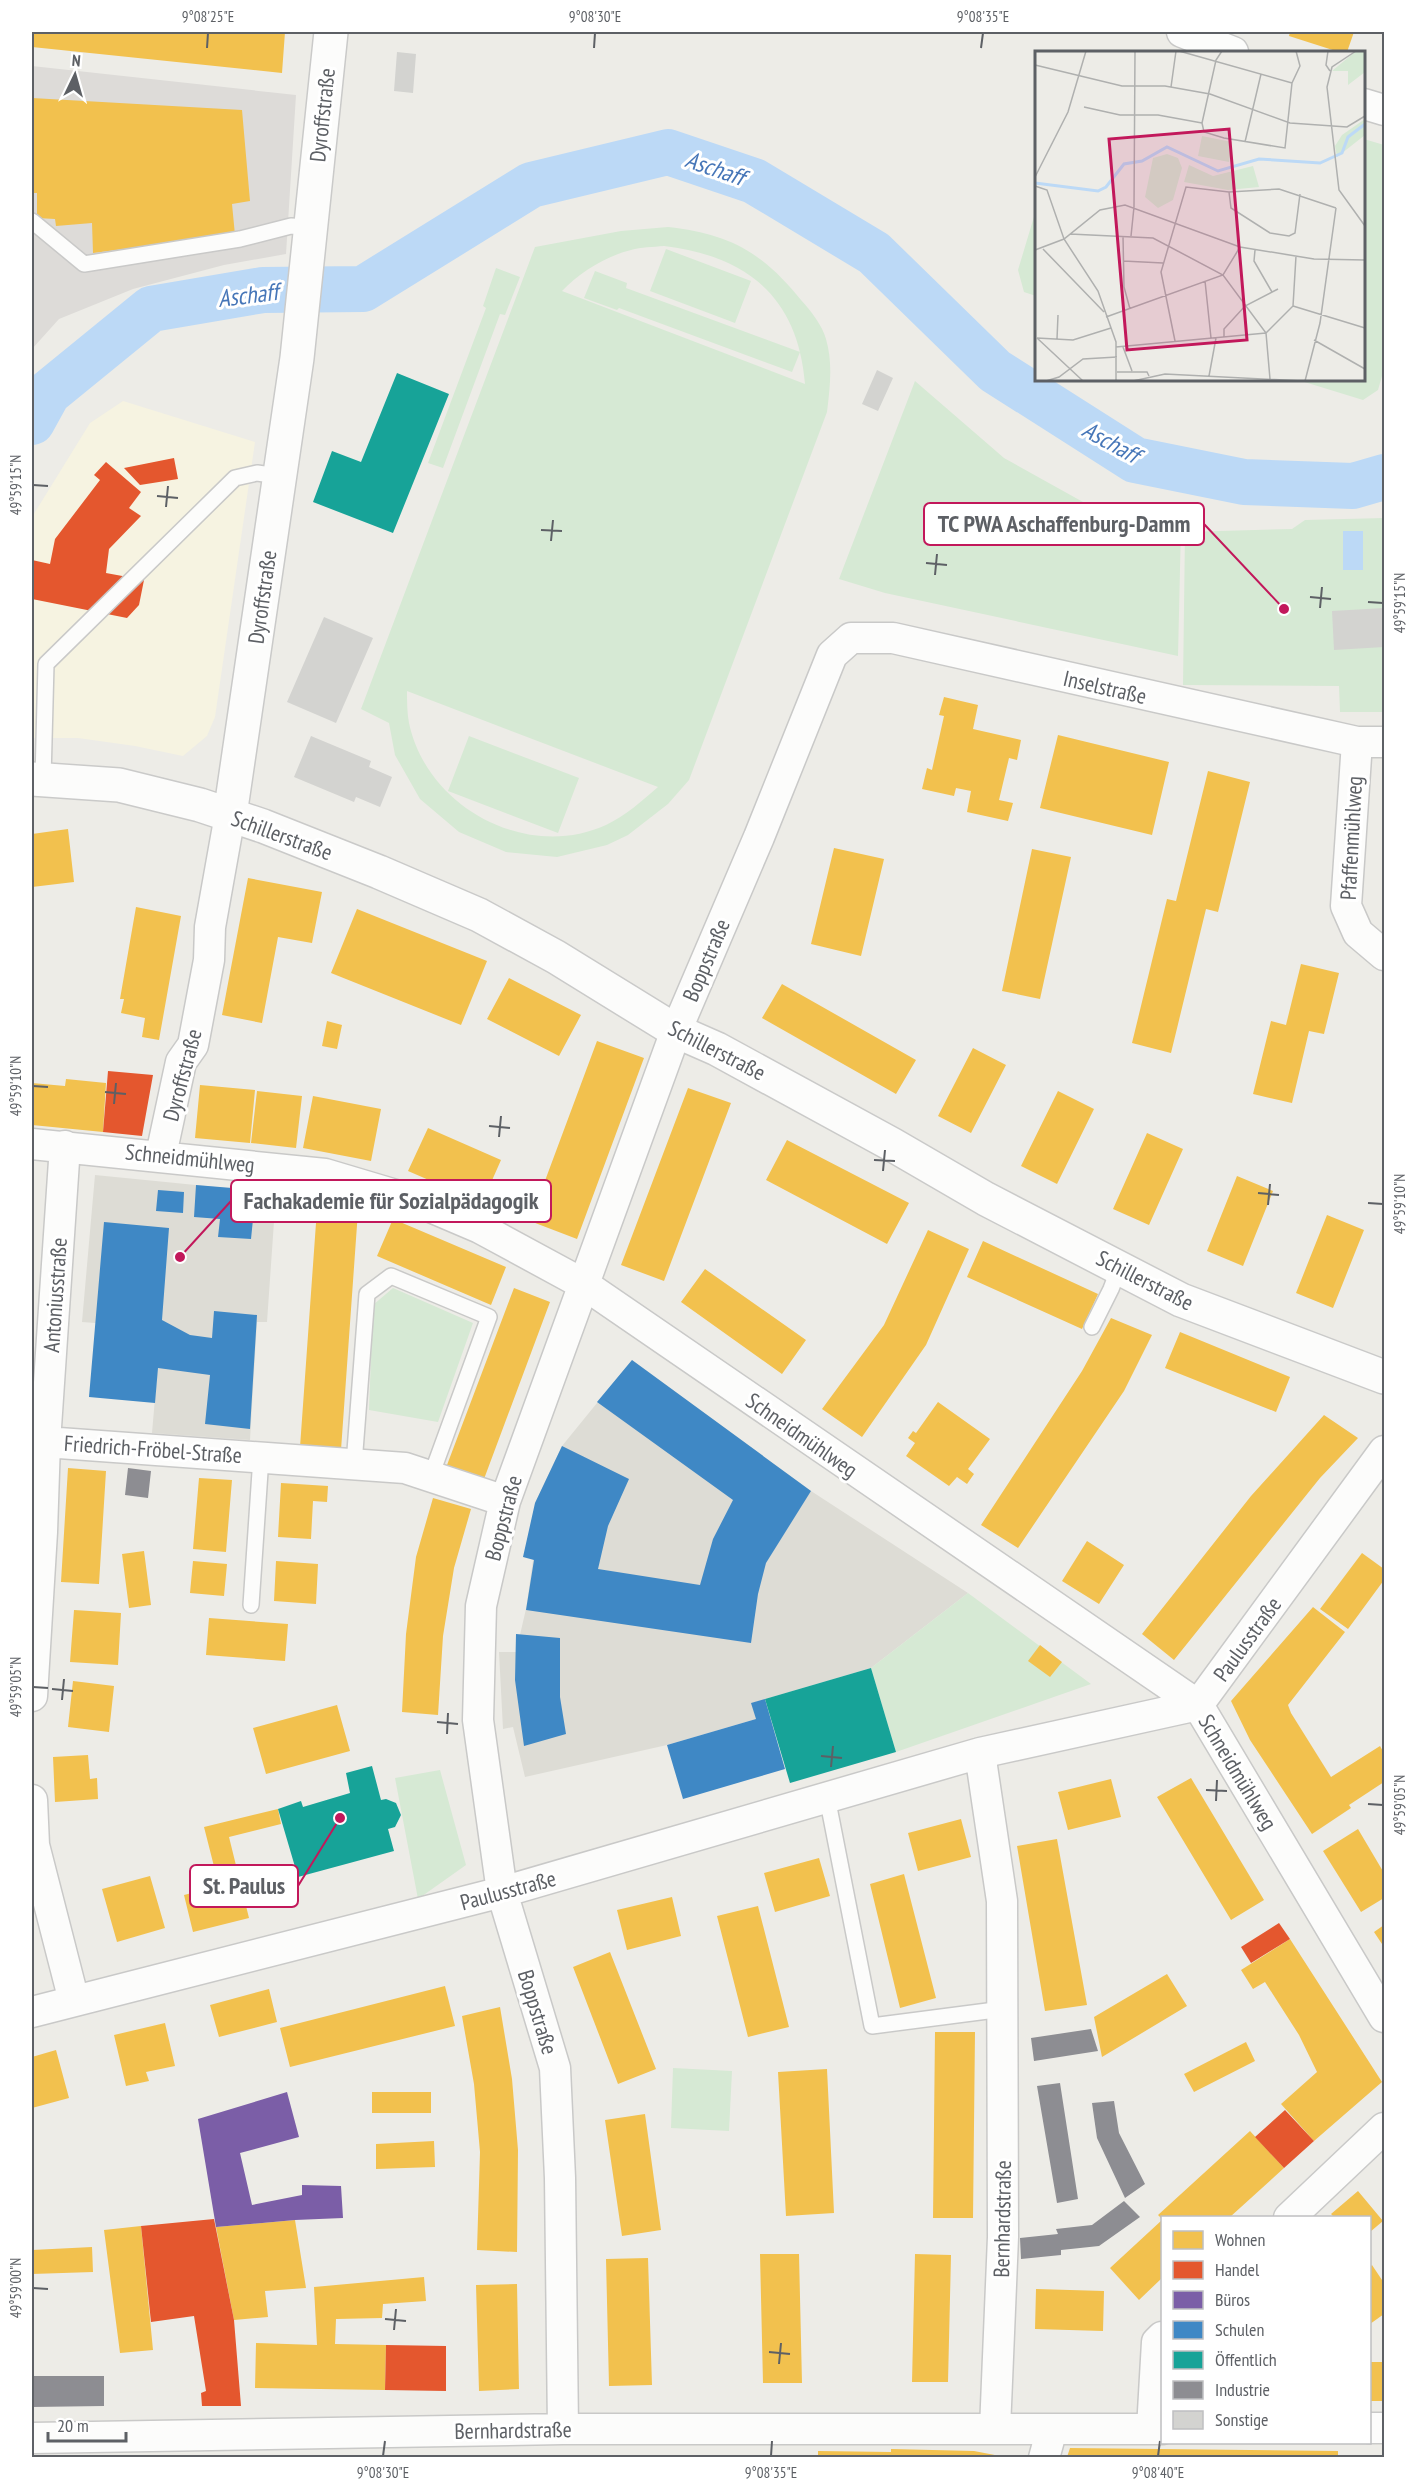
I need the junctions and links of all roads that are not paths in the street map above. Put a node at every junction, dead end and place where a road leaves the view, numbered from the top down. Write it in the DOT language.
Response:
graph roads {
  1 [pos="331,32"];
  2 [pos="1182,32"];
  3 [pos="1230,51"];
  4 [pos="1365,104"];
  5 [pos="1384,110"];
  6 [pos="32,221"];
  7 [pos="310,240"];
  8 [pos="279,476"];
  9 [pos="832,655"];
  10 [pos="1371,742"];
  11 [pos="37,779"];
  12 [pos="230,815"];
  13 [pos="1384,955"];
  14 [pos="676,1031"];
  15 [pos="32,1144"];
  16 [pos="65,1146"];
  17 [pos="161,1155"];
  18 [pos="1119,1268"];
  19 [pos="585,1285"];
  20 [pos="1092,1327"];
  21 [pos="1384,1377"];
  22 [pos="45,1442"];
  23 [pos="1384,1450"];
  24 [pos="261,1457"];
  25 [pos="354,1464"];
  26 [pos="431,1476"];
  27 [pos="505,1501"];
  28 [pos="251,1605"];
  29 [pos="32,1696"];
  30 [pos="1198,1705"];
  31 [pos="980,1753"];
  32 [pos="827,1797"];
  33 [pos="32,1800"];
  34 [pos="502,1892"];
  35 [pos="74,2001"];
  36 [pos="1003,2009"];
  37 [pos="32,2012"];
  38 [pos="1384,2017"];
  39 [pos="1384,2128"];
  40 [pos="1290,2216"];
  41 [pos="1161,2338"];
  42 [pos="563,2429"];
  43 [pos="995,2429"];
  44 [pos="1052,2429"];
  45 [pos="1157,2429"];
  46 [pos="32,2438"];
  47 [pos="1044,2457"];
  1 -- 7 [label="main road, Dyroffstraße"];
  2 -- 3 [label="street"];
  4 -- 5 [label="street"];
  6 -- 7 [label="lane"];
  7 -- 8 [label="main road, Dyroffstraße"];
  8 -- 11 [label="lane"];
  8 -- 12 [label="main road, Dyroffstraße"];
  9 -- 10 [label="street, Inselstraße"];
  9 -- 14 [label="street, Boppstraße"];
  10 -- 13 [label="street, Pfaffenmühlweg"];
  11 -- 12 [label="main road, Schillerstraße"];
  12 -- 14 [label="main road, Schillerstraße"];
  12 -- 17 [label="street, Dyroffstraße"];
  14 -- 18 [label="main road, Schillerstraße"];
  14 -- 19 [label="street, Boppstraße"];
  15 -- 16 [label="street, Schneidmühlweg"];
  16 -- 17 [label="street, Schneidmühlweg"];
  16 -- 22 [label="street, Antoniusstraße"];
  17 -- 19 [label="street, Schneidmühlweg"];
  18 -- 20 [label="lane"];
  18 -- 21 [label="main road, Schillerstraße"];
  19 -- 27 [label="street, Boppstraße"];
  19 -- 30 [label="street, Schneidmühlweg"];
  22 -- 24 [label="street, Friedrich-Fröbel-Straße"];
  22 -- 29 [label="street, Antoniusstraße"];
  23 -- 30 [label="street, Paulusstraße"];
  24 -- 25 [label="street, Friedrich-Fröbel-Straße"];
  24 -- 28 [label="lane, Friedrich-Fröbel-Straße"];
  25 -- 26 [label="street, Friedrich-Fröbel-Straße"];
  25 -- 26 [label="lane"];
  26 -- 27 [label="street, Friedrich-Fröbel-Straße"];
  27 -- 34 [label="street, Boppstraße"];
  30 -- 31 [label="street, Paulusstraße"];
  30 -- 38 [label="street, Schneidmühlweg"];
  31 -- 32 [label="street, Paulusstraße"];
  31 -- 36 [label="street"];
  32 -- 34 [label="street, Paulusstraße"];
  32 -- 36 [label="lane"];
  33 -- 35 [label="street"];
  34 -- 35 [label="street, Paulusstraße"];
  34 -- 42 [label="street, Boppstraße"];
  35 -- 37 [label="street, Paulusstraße"];
  36 -- 43 [label="street, Bernhardstraße"];
  39 -- 40 [label="street"];
  41 -- 45 [label="street"];
  42 -- 43 [label="street, Bernhardstraße"];
  42 -- 46 [label="street, Bernhardstraße"];
  43 -- 44 [label="street, Bernhardstraße"];
  44 -- 45 [label="street, Bernhardstraße"];
  44 -- 47 [label="street"];
}
